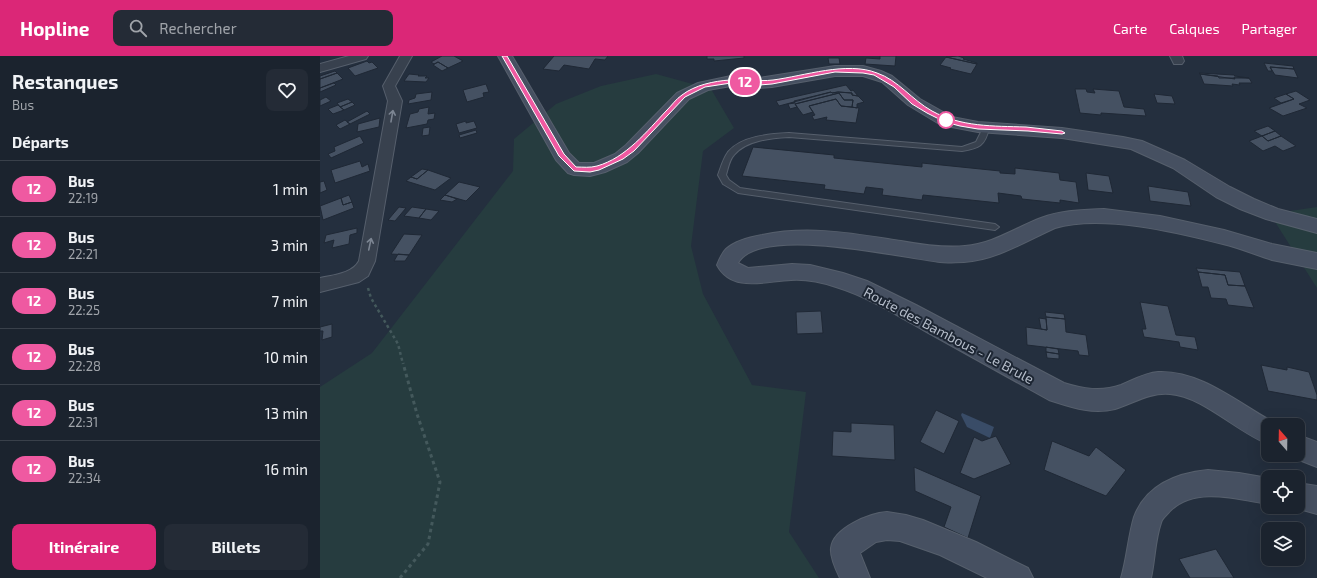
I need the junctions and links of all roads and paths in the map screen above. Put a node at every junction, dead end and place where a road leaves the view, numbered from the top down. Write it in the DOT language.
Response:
graph roads {
  1 [pos="362,56"];
  2 [pos="406,56"];
  3 [pos="505,56"];
  4 [pos="320,68"];
  5 [pos="986,128"];
  6 [pos="1317,226"];
  7 [pos="995,227"];
  8 [pos="1317,262"];
  9 [pos="358,274"];
  10 [pos="320,285"];
  11 [pos="1261,428"];
  12 [pos="1305,450"];
  13 [pos="1317,455"];
  14 [pos="1261,490"];
  15 [pos="1305,497"];
  16 [pos="1317,500"];
  17 [pos="400,578"];
  18 [pos="855,578"];
  19 [pos="1018,578"];
  20 [pos="1136,578"];
  1 -- 4 [label="street"];
  9 -- 2 [label="street, one-way"];
  3 -- 5 [label="main road"];
  5 -- 6 [label="main road"];
  5 -- 7 [label="lane"];
  8 -- 11 [label="main road, Route des Bambous - Le Brule"];
  9 -- 10 [label="street"];
  9 -- 17 [label="path"];
  12 -- 13 [label="main road"];
  14 -- 20 [label="main road"];
  15 -- 16 [label="main road"];
  18 -- 19 [label="main road"];
}
